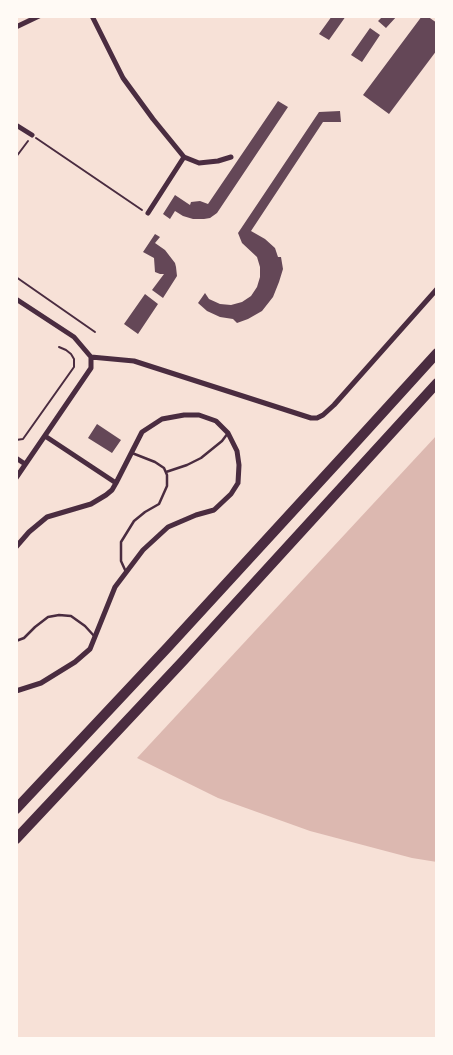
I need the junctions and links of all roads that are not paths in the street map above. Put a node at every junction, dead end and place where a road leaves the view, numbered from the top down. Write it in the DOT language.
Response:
graph roads {
  1 [pos="39,16"];
  2 [pos="92,16"];
  3 [pos="16,28"];
  4 [pos="16,125"];
  5 [pos="32,135"];
  6 [pos="184,156"];
  7 [pos="231,157"];
  8 [pos="148,214"];
  9 [pos="437,289"];
  10 [pos="16,299"];
  11 [pos="437,353"];
  12 [pos="91,357"];
  13 [pos="437,383"];
  14 [pos="228,433"];
  15 [pos="45,436"];
  16 [pos="132,453"];
  17 [pos="16,458"];
  18 [pos="26,464"];
  19 [pos="166,472"];
  20 [pos="16,478"];
  21 [pos="116,483"];
  22 [pos="16,547"];
  23 [pos="126,572"];
  24 [pos="95,637"];
  25 [pos="16,641"];
  26 [pos="16,691"];
  27 [pos="16,809"];
  28 [pos="16,839"];
  1 -- 3 [label="street"];
  2 -- 6 [label="street"];
  4 -- 5 [label="street"];
  6 -- 7 [label="street"];
  6 -- 8 [label="street"];
  9 -- 12 [label="street"];
  10 -- 12 [label="street"];
  11 -- 27 [label="highway"];
  12 -- 15 [label="street"];
  13 -- 28 [label="highway"];
  14 -- 16 [label="street"];
  14 -- 19 [label="lane"];
  14 -- 23 [label="street"];
  15 -- 18 [label="street"];
  15 -- 21 [label="street"];
  16 -- 19 [label="lane"];
  16 -- 21 [label="street"];
  17 -- 18 [label="street"];
  18 -- 20 [label="street"];
  19 -- 23 [label="lane"];
  21 -- 22 [label="street"];
  23 -- 24 [label="street"];
  24 -- 25 [label="lane"];
  24 -- 26 [label="street"];
}
